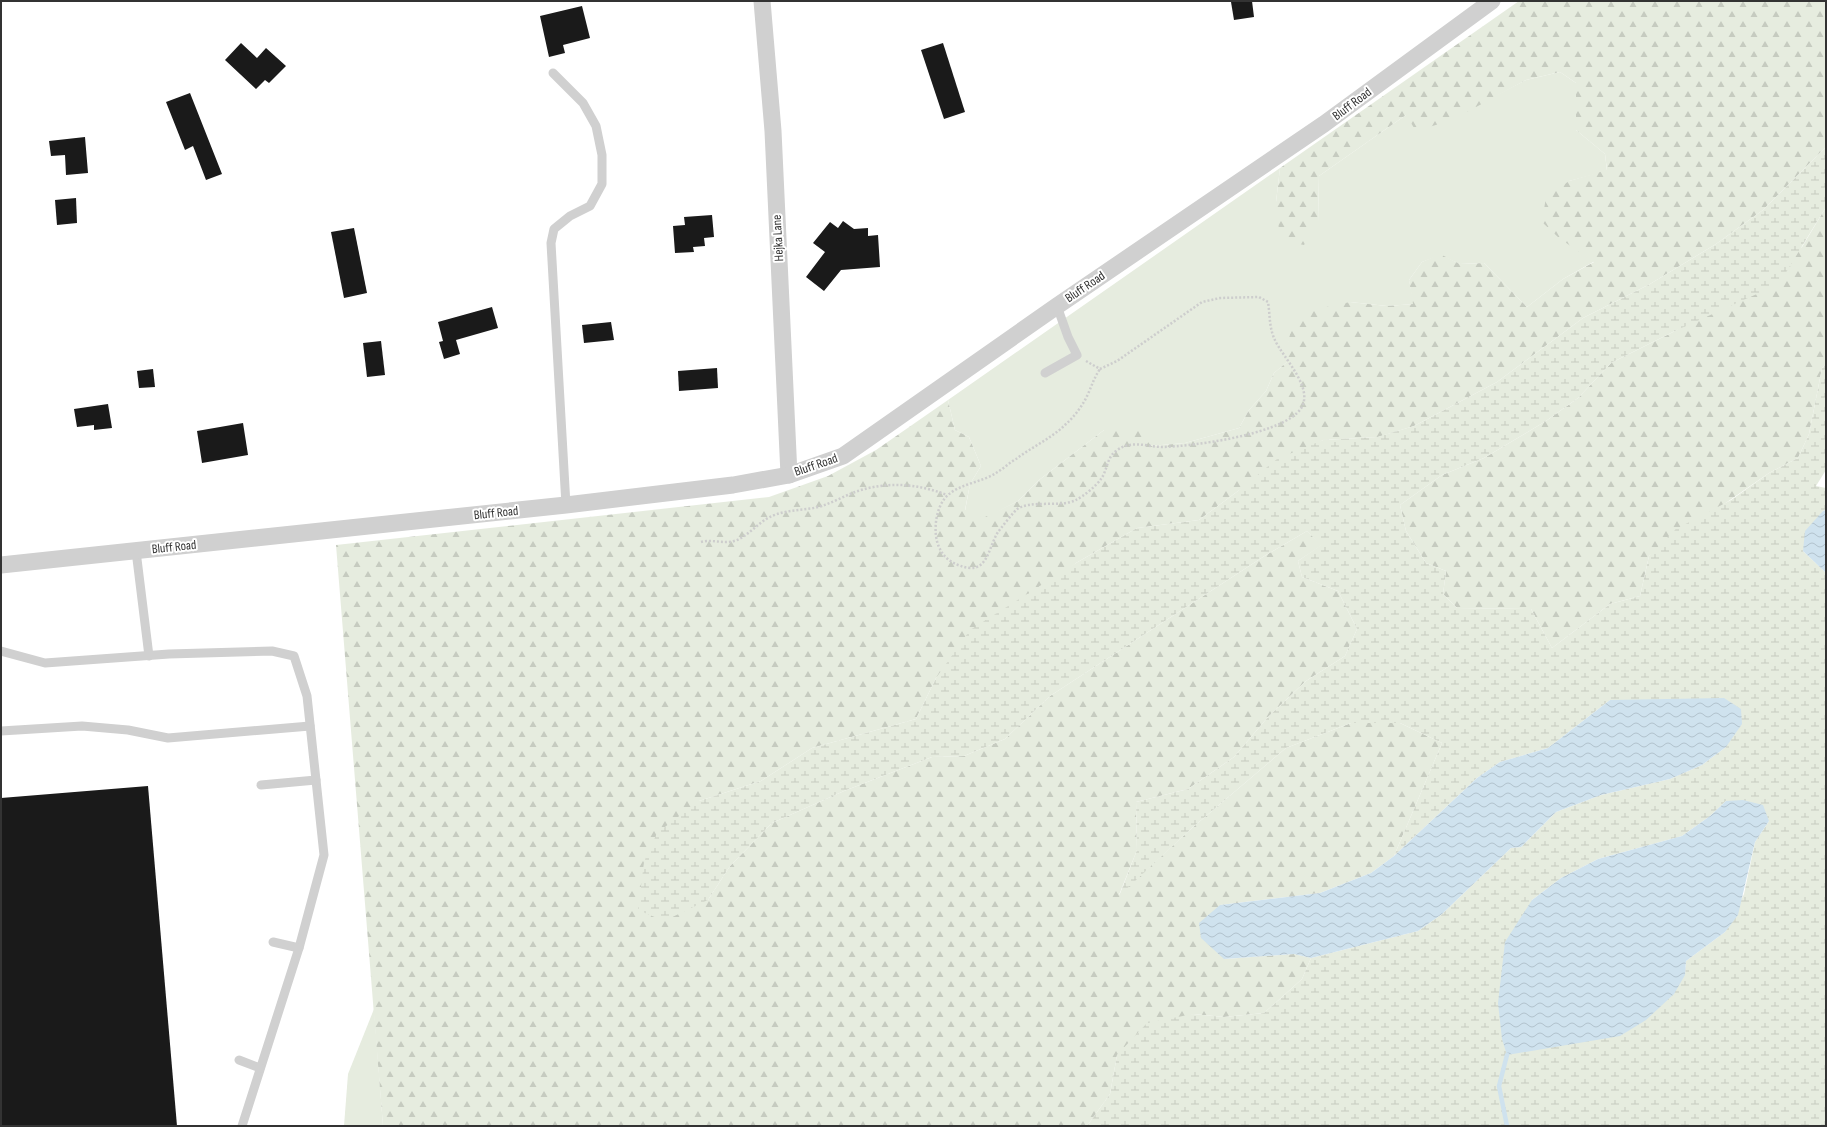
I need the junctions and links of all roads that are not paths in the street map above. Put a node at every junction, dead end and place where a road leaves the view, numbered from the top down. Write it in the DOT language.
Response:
graph roads {
  1 [pos="762,1"];
  2 [pos="1492,1"];
  3 [pos="552,73"];
  4 [pos="1057,306"];
  5 [pos="1045,374"];
  6 [pos="789,474"];
  7 [pos="566,505"];
  8 [pos="136,551"];
  9 [pos="1,565"];
  10 [pos="1,651"];
  11 [pos="149,656"];
  12 [pos="310,726"];
  13 [pos="1,731"];
  14 [pos="316,780"];
  15 [pos="261,785"];
  16 [pos="273,942"];
  17 [pos="299,948"];
  18 [pos="240,1060"];
  19 [pos="260,1068"];
  20 [pos="242,1126"];
  1 -- 6 [label="street, Hejka Lane"];
  2 -- 4 [label="street, Bluff Road"];
  3 -- 7 [label="lane"];
  4 -- 5 [label="lane"];
  4 -- 6 [label="street, Bluff Road"];
  6 -- 7 [label="street, Bluff Road"];
  7 -- 8 [label="street, Bluff Road"];
  8 -- 9 [label="street, Bluff Road"];
  8 -- 11 [label="lane"];
  10 -- 11 [label="lane"];
  11 -- 12 [label="lane"];
  12 -- 13 [label="lane"];
  12 -- 14 [label="lane"];
  14 -- 15 [label="lane"];
  14 -- 17 [label="lane"];
  16 -- 17 [label="lane"];
  17 -- 19 [label="lane"];
  18 -- 19 [label="lane"];
  19 -- 20 [label="lane"];
}
